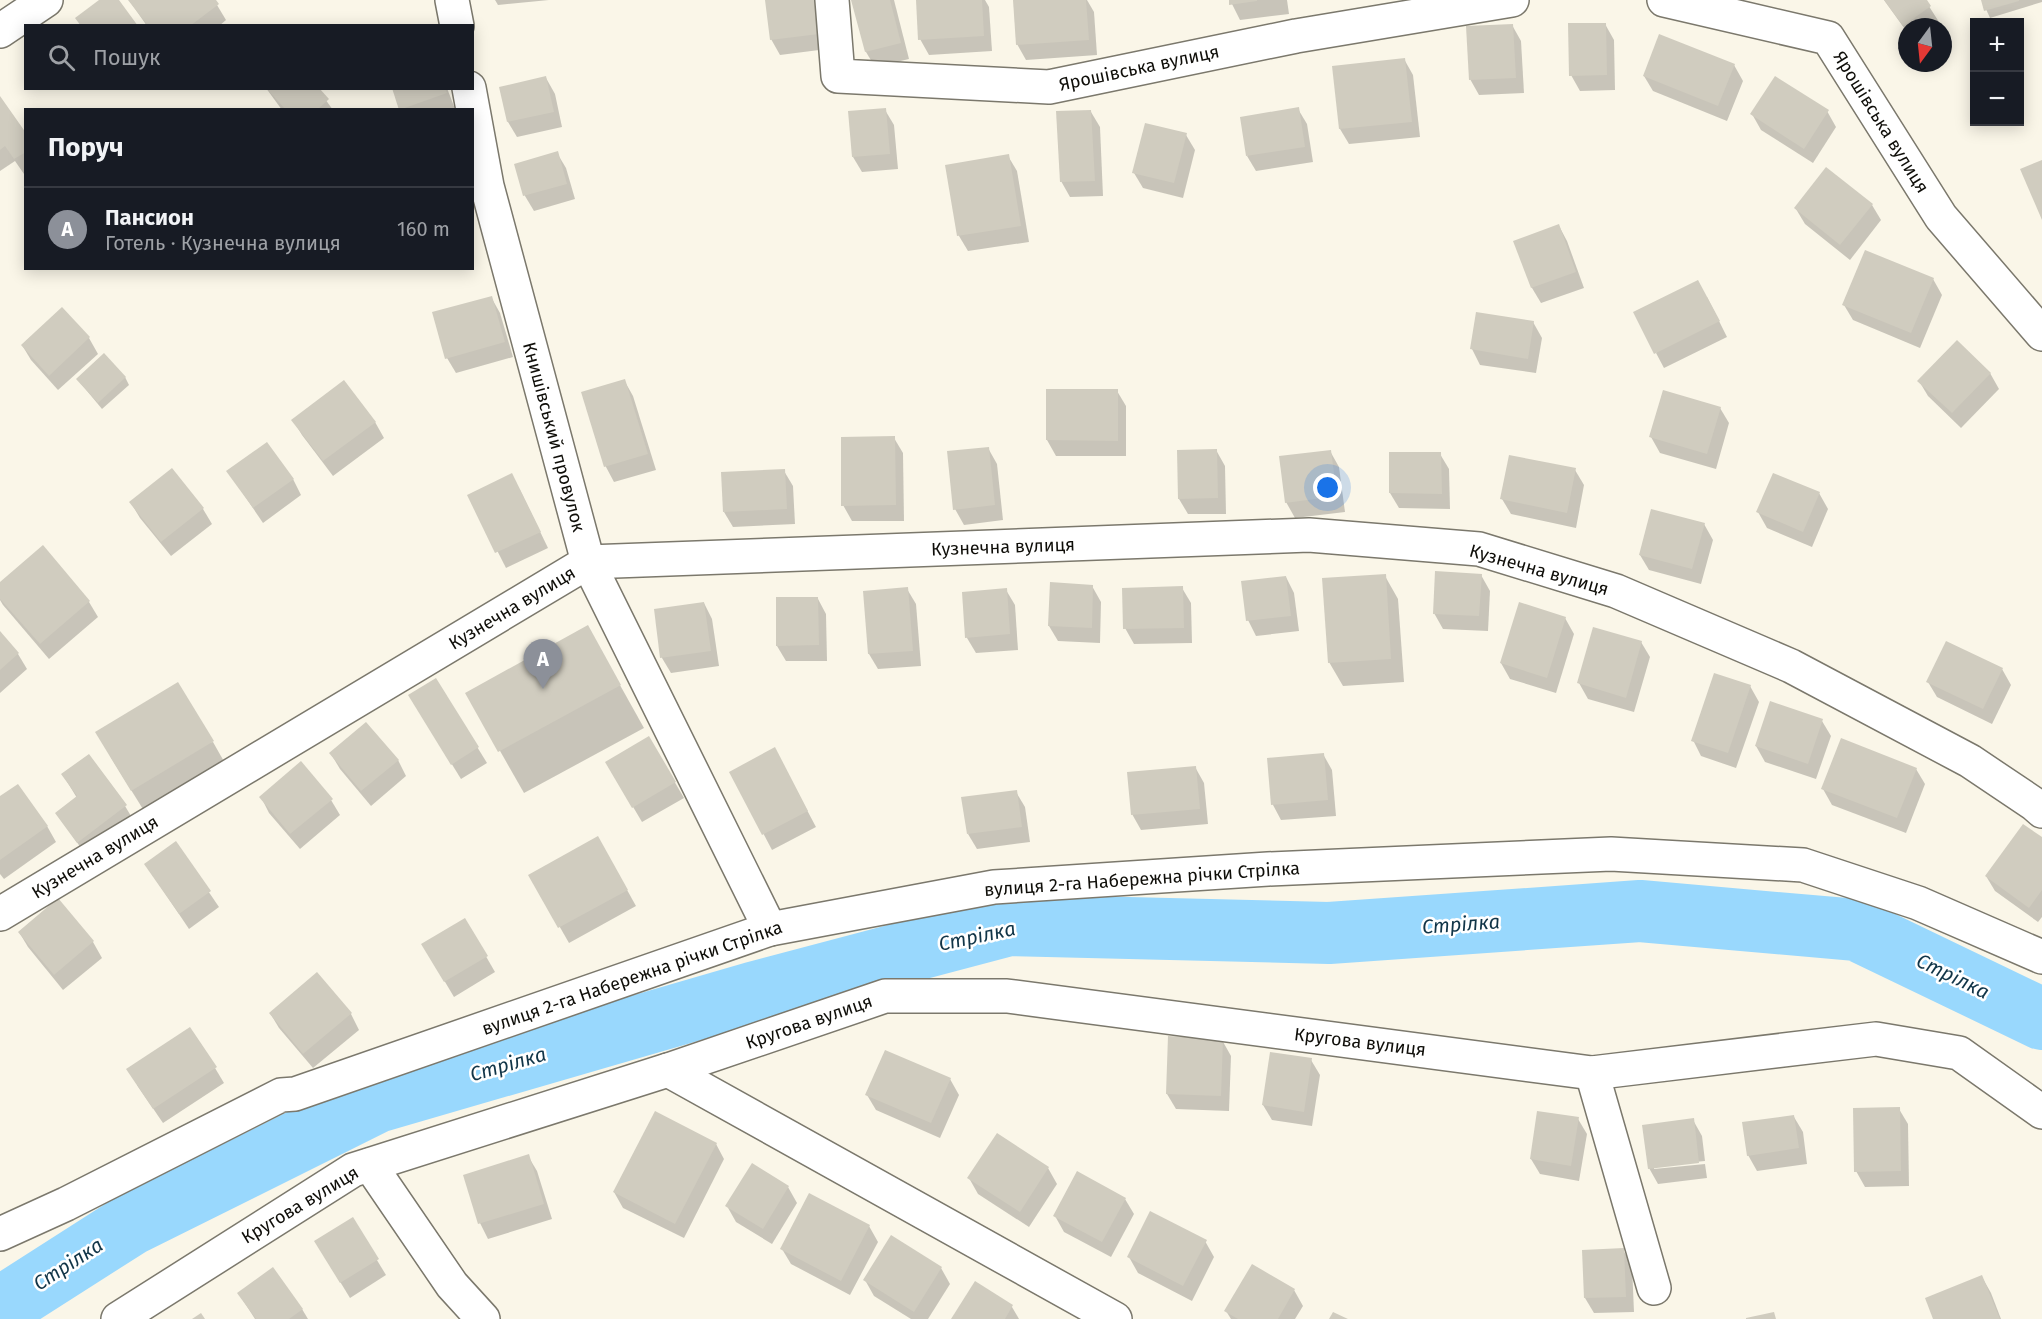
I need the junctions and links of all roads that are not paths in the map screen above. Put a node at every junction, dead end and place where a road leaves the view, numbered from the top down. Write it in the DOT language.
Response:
graph roads {
  1 [pos="46,0"];
  2 [pos="452,0"];
  3 [pos="832,0"];
  4 [pos="1512,0"];
  5 [pos="1664,0"];
  6 [pos="457,24"];
  7 [pos="0,31"];
  8 [pos="469,90"];
  9 [pos="473,108"];
  10 [pos="474,115"];
  11 [pos="2042,334"];
  12 [pos="588,562"];
  13 [pos="2042,811"];
  14 [pos="0,914"];
  15 [pos="770,929"];
  16 [pos="2042,957"];
  17 [pos="668,1070"];
  18 [pos="1592,1073"];
  19 [pos="2042,1112"];
  20 [pos="370,1164"];
  21 [pos="0,1234"];
  22 [pos="1654,1288"];
  23 [pos="118,1319"];
  24 [pos="483,1319"];
  25 [pos="1115,1319"];
  1 -- 7 [label="street"];
  2 -- 6 [label="street"];
  3 -- 4 [label="street, Ярошівська вулиця"];
  5 -- 11 [label="street, Ярошівська вулиця"];
  8 -- 9 [label="street, Книшівський провулок"];
  10 -- 12 [label="street, Книшівський провулок"];
  12 -- 13 [label="street, Кузнечна вулиця"];
  12 -- 14 [label="street, Кузнечна вулиця"];
  12 -- 15 [label="street, Книшівський провулок"];
  15 -- 16 [label="street, вулиця 2-га Набережна річки Стрілка"];
  15 -- 21 [label="street, вулиця 2-га Набережна річки Стрілка"];
  17 -- 18 [label="street, Кругова вулиця"];
  17 -- 20 [label="street, Кругова вулиця"];
  17 -- 25 [label="street"];
  18 -- 19 [label="street, Кругова вулиця"];
  18 -- 22 [label="street"];
  20 -- 23 [label="street, Кругова вулиця"];
  20 -- 24 [label="street"];
}
